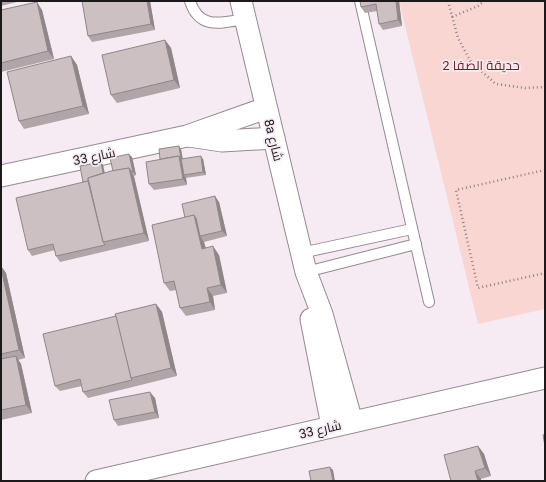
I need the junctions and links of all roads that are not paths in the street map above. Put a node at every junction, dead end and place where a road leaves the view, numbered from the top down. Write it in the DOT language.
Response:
graph roads {
  1 [pos="190,1"];
  2 [pos="360,1"];
  3 [pos="243,10"];
  4 [pos="266,108"];
  5 [pos="187,136"];
  6 [pos="274,138"];
  7 [pos="1,176"];
  8 [pos="412,229"];
  9 [pos="416,244"];
  10 [pos="305,268"];
  11 [pos="429,302"];
  12 [pos="545,378"];
  13 [pos="352,422"];
  14 [pos="332,426"];
  15 [pos="96,481"];
  1 -- 3 [label="lane"];
  2 -- 8 [label="lane"];
  3 -- 4 [label="street, 8a شارع"];
  4 -- 5 [label="street, شارع 33"];
  4 -- 6 [label="street, 8a شارع"];
  5 -- 6 [label="street, شارع 33"];
  5 -- 7 [label="street, شارع 33"];
  6 -- 10 [label="street, 8a شارع"];
  8 -- 9 [label="lane"];
  8 -- 10 [label="lane"];
  9 -- 10 [label="lane"];
  9 -- 11 [label="lane"];
  10 -- 13 [label="street, 8a شارع"];
  10 -- 14 [label="street, 8a شارع"];
  12 -- 13 [label="street, شارع 33"];
  13 -- 14 [label="street, شارع 33"];
  14 -- 15 [label="street, شارع 33"];
}
